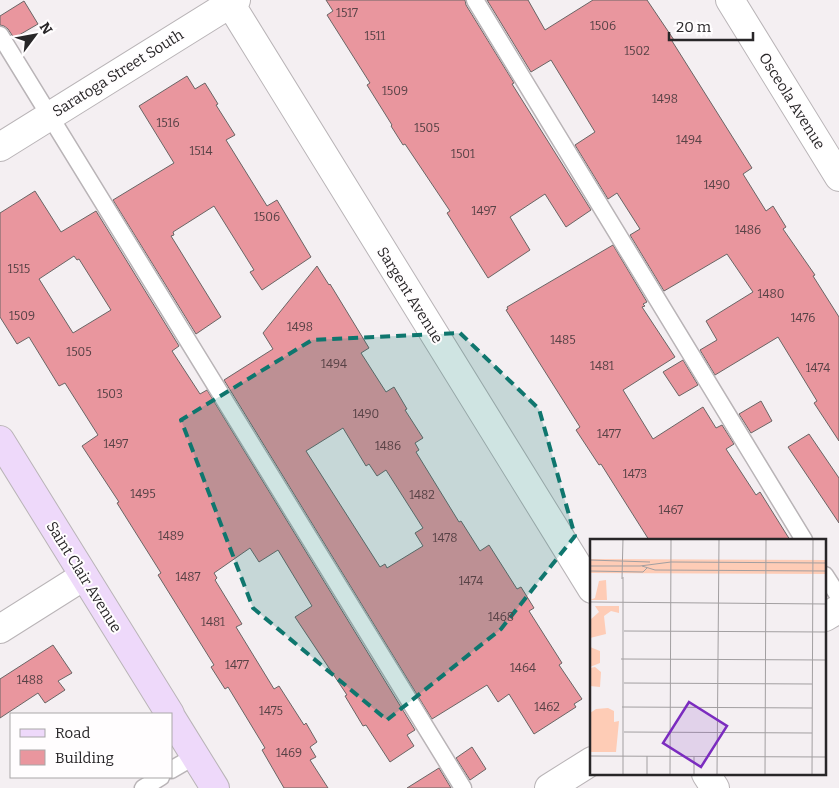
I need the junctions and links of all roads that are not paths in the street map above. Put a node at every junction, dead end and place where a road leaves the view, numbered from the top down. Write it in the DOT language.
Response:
graph roads {
  1 [pos="475,0"];
  2 [pos="730,0"];
  3 [pos="231,1"];
  4 [pos="0,35"];
  5 [pos="49,116"];
  6 [pos="0,147"];
  7 [pos="839,177"];
  8 [pos="0,440"];
  9 [pos="803,539"];
  10 [pos="84,576"];
  11 [pos="826,577"];
  12 [pos="590,586"];
  13 [pos="839,597"];
  14 [pos="839,609"];
  15 [pos="826,617"];
  16 [pos="0,629"];
  17 [pos="168,713"];
  18 [pos="172,719"];
  19 [pos="195,756"];
  20 [pos="590,762"];
  21 [pos="172,769"];
  22 [pos="707,776"];
  23 [pos="159,778"];
  24 [pos="143,788"];
  25 [pos="215,788"];
  26 [pos="463,788"];
  27 [pos="549,788"];
  28 [pos="715,788"];
  1 -- 9 [label="lane"];
  2 -- 7 [label="street, Osceola Avenue"];
  3 -- 5 [label="street, Saratoga Street South"];
  3 -- 12 [label="street, Sargent Avenue"];
  4 -- 5 [label="lane"];
  5 -- 6 [label="street, Saratoga Street South"];
  5 -- 26 [label="lane"];
  8 -- 10 [label="street, Saint Clair Avenue"];
  10 -- 16 [label="street"];
  10 -- 17 [label="street, Saint Clair Avenue"];
  11 -- 13 [label="lane"];
  14 -- 15 [label="street"];
  18 -- 19 [label="street, Saint Clair Avenue"];
  19 -- 21 [label="lane"];
  19 -- 25 [label="street, Saint Clair Avenue"];
  20 -- 27 [label="street"];
  22 -- 28 [label="street"];
  23 -- 24 [label="lane"];
}
